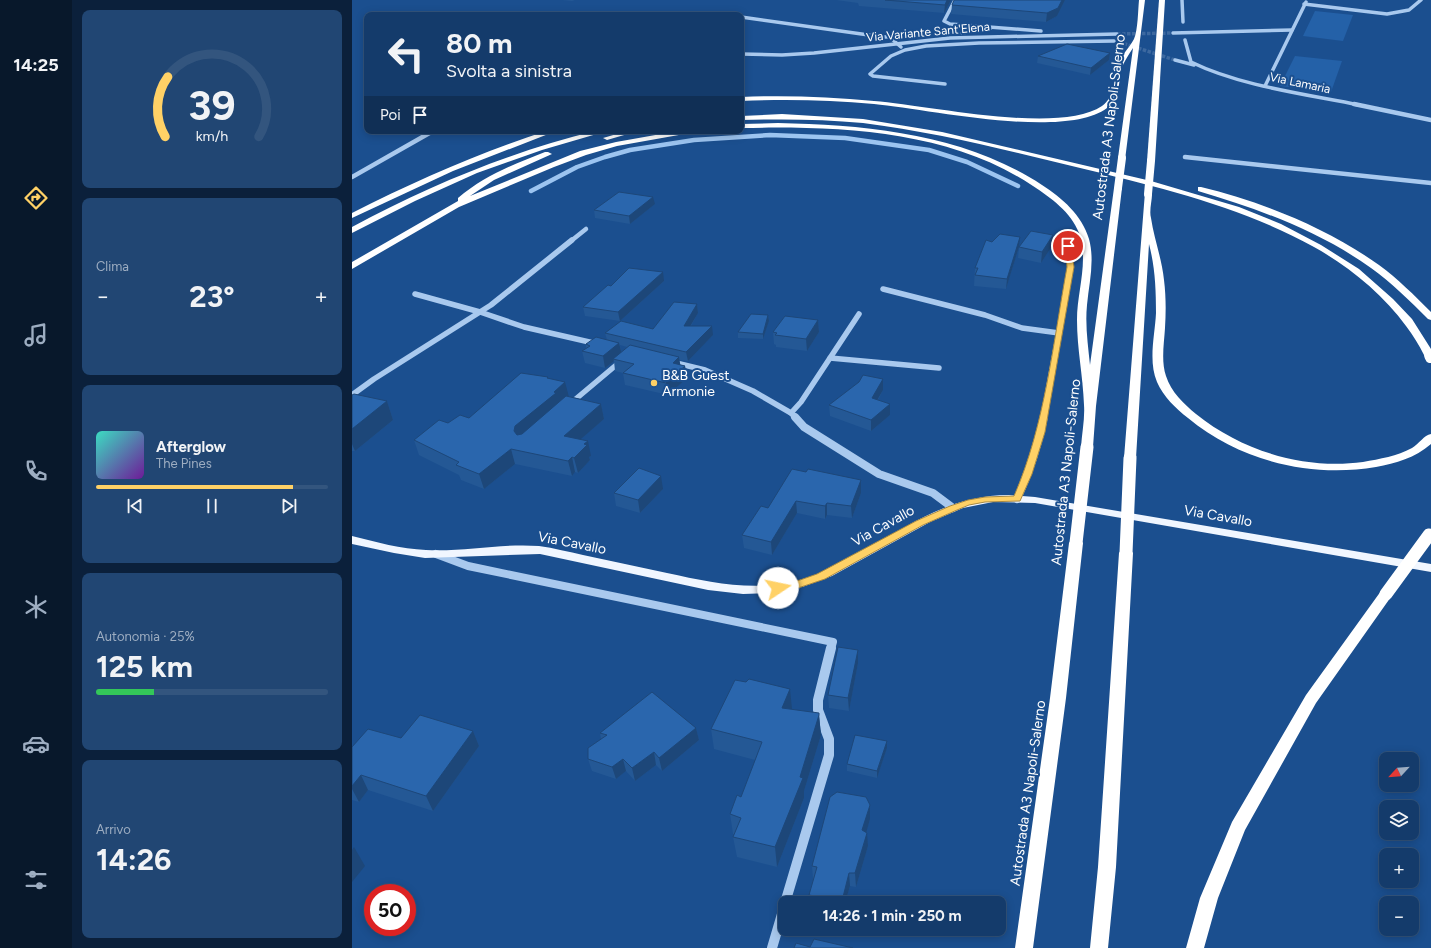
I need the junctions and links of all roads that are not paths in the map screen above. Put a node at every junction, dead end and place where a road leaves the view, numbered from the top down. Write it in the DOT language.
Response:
graph roads {
  1 [pos="955,0"];
  2 [pos="1142,0"];
  3 [pos="1162,0"];
  4 [pos="1182,0"];
  5 [pos="1307,0"];
  6 [pos="1421,0"];
  7 [pos="1304,4"];
  8 [pos="744,17"];
  9 [pos="1183,22"];
  10 [pos="991,28"];
  11 [pos="1292,30"];
  12 [pos="1041,31"];
  13 [pos="1252,32"];
  14 [pos="1117,34"];
  15 [pos="1173,34"];
  16 [pos="1277,35"];
  17 [pos="1282,36"];
  18 [pos="890,37"];
  19 [pos="1288,38"];
  20 [pos="1136,40"];
  21 [pos="1185,40"];
  22 [pos="1114,41"];
  23 [pos="905,50"];
  24 [pos="744,54"];
  25 [pos="1175,60"];
  26 [pos="1200,67"];
  27 [pos="945,84"];
  28 [pos="1265,86"];
  29 [pos="744,99"];
  30 [pos="744,112"];
  31 [pos="744,118"];
  32 [pos="1431,120"];
  33 [pos="744,126"];
  34 [pos="428,134"];
  35 [pos="544,134"];
  36 [pos="593,134"];
  37 [pos="623,134"];
  38 [pos="671,134"];
  39 [pos="1185,157"];
  40 [pos="352,177"];
  41 [pos="1431,183"];
  42 [pos="456,205"];
  43 [pos="352,216"];
  44 [pos="1147,219"];
  45 [pos="586,229"];
  46 [pos="352,230"];
  47 [pos="1068,246"];
  48 [pos="352,266"];
  49 [pos="883,289"];
  50 [pos="415,294"];
  51 [pos="480,312"];
  52 [pos="859,314"];
  53 [pos="1431,317"];
  54 [pos="1059,333"];
  55 [pos="608,347"];
  56 [pos="625,357"];
  57 [pos="830,358"];
  58 [pos="662,360"];
  59 [pos="1431,360"];
  60 [pos="939,368"];
  61 [pos="352,395"];
  62 [pos="1090,406"];
  63 [pos="565,409"];
  64 [pos="791,413"];
  65 [pos="1431,437"];
  66 [pos="1017,499"];
  67 [pos="953,508"];
  68 [pos="1430,533"];
  69 [pos="352,540"];
  70 [pos="436,554"];
  71 [pos="1431,568"];
  72 [pos="787,896"];
  73 [pos="778,928"];
  74 [pos="772,948"];
  75 [pos="1024,948"];
  76 [pos="1099,948"];
  77 [pos="1195,948"];
  1 -- 10 [label="street"];
  2 -- 20 [label="highway, Autostrada A3 Napoli-Salerno"];
  3 -- 44 [label="highway, bridge"];
  4 -- 9 [label="street"];
  5 -- 7 [label="street"];
  6 -- 7 [label="street"];
  7 -- 11 [label="street"];
  8 -- 18 [label="street"];
  10 -- 12 [label="street"];
  10 -- 18 [label="street"];
  11 -- 13 [label="street"];
  11 -- 19 [label="street"];
  13 -- 15 [label="street"];
  13 -- 16 [label="street"];
  14 -- 24 [label="street, Via Variante Sant'Elena"];
  17 -- 19 [label="street"];
  18 -- 23 [label="street, bridge"];
  19 -- 28 [label="street"];
  20 -- 29 [label="highway"];
  20 -- 62 [label="highway, Autostrada A3 Napoli-Salerno, bridge"];
  21 -- 26 [label="street, Via Lamaria"];
  22 -- 23 [label="street"];
  23 -- 27 [label="street"];
  25 -- 26 [label="street"];
  26 -- 28 [label="street, Via Lamaria"];
  28 -- 32 [label="street, Via Lamaria"];
  30 -- 53 [label="highway"];
  31 -- 59 [label="highway"];
  33 -- 62 [label="highway"];
  34 -- 40 [label="street"];
  35 -- 43 [label="highway"];
  36 -- 46 [label="highway"];
  37 -- 42 [label="highway"];
  38 -- 42 [label="highway"];
  39 -- 41 [label="street"];
  42 -- 48 [label="highway"];
  44 -- 65 [label="highway"];
  44 -- 76 [label="highway, bridge"];
  45 -- 51 [label="street"];
  47 -- 54 [label="street"];
  49 -- 54 [label="street"];
  50 -- 51 [label="street"];
  51 -- 55 [label="street"];
  51 -- 61 [label="street"];
  52 -- 57 [label="street"];
  54 -- 66 [label="street"];
  56 -- 63 [label="street"];
  57 -- 60 [label="street"];
  57 -- 64 [label="street"];
  58 -- 64 [label="street"];
  62 -- 75 [label="highway, Autostrada A3 Napoli-Salerno, bridge"];
  64 -- 67 [label="street"];
  66 -- 67 [label="main road, Via Cavallo"];
  66 -- 71 [label="main road, Via Cavallo"];
  67 -- 70 [label="main road, Via Cavallo"];
  68 -- 77 [label="highway, bridge"];
  69 -- 70 [label="main road, Via Cavallo"];
  70 -- 72 [label="street"];
  73 -- 74 [label="street"];
}
